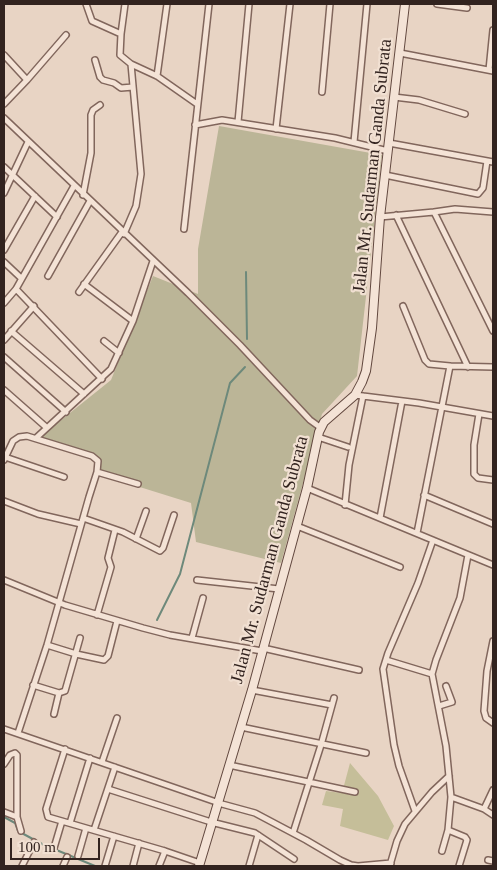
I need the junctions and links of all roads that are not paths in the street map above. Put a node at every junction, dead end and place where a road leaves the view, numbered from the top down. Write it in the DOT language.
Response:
graph roads {
  1 [pos="86,4"];
  2 [pos="126,4"];
  3 [pos="167,4"];
  4 [pos="209,4"];
  5 [pos="249,4"];
  6 [pos="290,4"];
  7 [pos="330,4"];
  8 [pos="367,4"];
  9 [pos="405,4"];
  10 [pos="437,4"];
  11 [pos="467,8"];
  12 [pos="493,30"];
  13 [pos="122,34"];
  14 [pos="66,35"];
  15 [pos="492,49"];
  16 [pos="400,53"];
  17 [pos="4,55"];
  18 [pos="95,60"];
  19 [pos="132,64"];
  20 [pos="491,70"];
  21 [pos="157,76"];
  22 [pos="28,80"];
  23 [pos="133,87"];
  24 [pos="322,92"];
  25 [pos="394,97"];
  26 [pos="4,104"];
  27 [pos="197,104"];
  28 [pos="100,105"];
  29 [pos="465,114"];
  30 [pos="4,118"];
  31 [pos="238,122"];
  32 [pos="195,124"];
  33 [pos="276,129"];
  34 [pos="28,142"];
  35 [pos="354,142"];
  36 [pos="388,147"];
  37 [pos="490,161"];
  38 [pos="4,167"];
  39 [pos="13,175"];
  40 [pos="385,175"];
  41 [pos="74,186"];
  42 [pos="4,194"];
  43 [pos="83,195"];
  44 [pos="35,196"];
  45 [pos="90,202"];
  46 [pos="434,212"];
  47 [pos="493,212"];
  48 [pos="396,215"];
  49 [pos="57,217"];
  50 [pos="380,217"];
  51 [pos="184,229"];
  52 [pos="123,233"];
  53 [pos="4,250"];
  54 [pos="153,261"];
  55 [pos="4,262"];
  56 [pos="48,276"];
  57 [pos="21,278"];
  58 [pos="84,284"];
  59 [pos="16,289"];
  60 [pos="79,292"];
  61 [pos="4,302"];
  62 [pos="34,306"];
  63 [pos="403,306"];
  64 [pos="133,321"];
  65 [pos="11,331"];
  66 [pos="493,331"];
  67 [pos="4,340"];
  68 [pos="104,341"];
  69 [pos="119,353"];
  70 [pos="4,357"];
  71 [pos="450,366"];
  72 [pos="468,367"];
  73 [pos="493,367"];
  74 [pos="102,379"];
  75 [pos="4,390"];
  76 [pos="84,394"];
  77 [pos="359,396"];
  78 [pos="402,401"];
  79 [pos="442,407"];
  80 [pos="66,412"];
  81 [pos="479,414"];
  82 [pos="493,416"];
  83 [pos="46,428"];
  84 [pos="321,428"];
  85 [pos="318,437"];
  86 [pos="36,438"];
  87 [pos="348,447"];
  88 [pos="5,456"];
  89 [pos="97,472"];
  90 [pos="64,477"];
  91 [pos="493,480"];
  92 [pos="138,484"];
  93 [pos="307,488"];
  94 [pos="424,495"];
  95 [pos="4,501"];
  96 [pos="344,505"];
  97 [pos="146,511"];
  98 [pos="174,515"];
  99 [pos="380,518"];
  100 [pos="82,521"];
  101 [pos="493,524"];
  102 [pos="297,526"];
  103 [pos="115,530"];
  104 [pos="417,533"];
  105 [pos="136,539"];
  106 [pos="433,540"];
  107 [pos="468,555"];
  108 [pos="493,565"];
  109 [pos="400,567"];
  110 [pos="4,580"];
  111 [pos="197,580"];
  112 [pos="279,590"];
  113 [pos="203,598"];
  114 [pos="60,602"];
  115 [pos="97,615"];
  116 [pos="117,621"];
  117 [pos="80,638"];
  118 [pos="192,638"];
  119 [pos="493,642"];
  120 [pos="47,645"];
  121 [pos="263,649"];
  122 [pos="76,654"];
  123 [pos="386,660"];
  124 [pos="360,670"];
  125 [pos="432,674"];
  126 [pos="33,685"];
  127 [pos="446,686"];
  128 [pos="252,690"];
  129 [pos="60,693"];
  130 [pos="334,698"];
  131 [pos="332,705"];
  132 [pos="439,706"];
  133 [pos="54,714"];
  134 [pos="117,718"];
  135 [pos="493,723"];
  136 [pos="241,727"];
  137 [pos="4,728"];
  138 [pos="18,733"];
  139 [pos="321,745"];
  140 [pos="65,749"];
  141 [pos="366,753"];
  142 [pos="90,758"];
  143 [pos="102,762"];
  144 [pos="4,764"];
  145 [pos="229,765"];
  146 [pos="115,767"];
  147 [pos="449,776"];
  148 [pos="309,784"];
  149 [pos="108,789"];
  150 [pos="493,790"];
  151 [pos="355,792"];
  152 [pos="452,796"];
  153 [pos="217,801"];
  154 [pos="484,809"];
  155 [pos="415,811"];
  156 [pos="5,814"];
  157 [pos="493,815"];
  158 [pos="17,817"];
  159 [pos="62,821"];
  160 [pos="211,822"];
  161 [pos="70,823"];
  162 [pos="86,828"];
  163 [pos="94,830"];
  164 [pos="448,830"];
  165 [pos="21,831"];
  166 [pos="293,833"];
  167 [pos="258,835"];
  168 [pos="114,836"];
  169 [pos="34,842"];
  170 [pos="139,843"];
  171 [pos="54,848"];
  172 [pos="165,851"];
  173 [pos="442,851"];
  174 [pos="78,856"];
  175 [pos="67,857"];
  176 [pos="294,859"];
  177 [pos="199,865"];
  178 [pos="391,865"];
  179 [pos="22,866"];
  180 [pos="63,866"];
  181 [pos="104,866"];
  182 [pos="133,866"];
  183 [pos="159,866"];
  184 [pos="248,866"];
  185 [pos="459,866"];
  1 -- 13 [label="street"];
  2 -- 13 [label="street"];
  3 -- 21 [label="street"];
  4 -- 27 [label="street"];
  5 -- 31 [label="street"];
  6 -- 33 [label="street"];
  7 -- 24 [label="street"];
  8 -- 35 [label="street"];
  9 -- 16 [label="street, Jalan Mr. Sudarman Ganda Subrata"];
  10 -- 11 [label="street"];
  12 -- 15 [label="street"];
  13 -- 19 [label="street"];
  14 -- 22 [label="street"];
  15 -- 20 [label="street"];
  16 -- 20 [label="street"];
  16 -- 25 [label="street, Jalan Mr. Sudarman Ganda Subrata"];
  17 -- 22 [label="street"];
  18 -- 23 [label="street"];
  19 -- 21 [label="street"];
  19 -- 23 [label="street"];
  21 -- 27 [label="street"];
  22 -- 26 [label="street"];
  23 -- 52 [label="street"];
  25 -- 29 [label="street"];
  25 -- 36 [label="street, Jalan Mr. Sudarman Ganda Subrata"];
  27 -- 32 [label="street"];
  28 -- 43 [label="street"];
  30 -- 34 [label="street"];
  31 -- 32 [label="street"];
  31 -- 33 [label="street"];
  32 -- 51 [label="street"];
  33 -- 35 [label="street"];
  34 -- 39 [label="street"];
  34 -- 41 [label="street"];
  35 -- 36 [label="street"];
  36 -- 37 [label="street"];
  36 -- 40 [label="street, Jalan Mr. Sudarman Ganda Subrata"];
  37 -- 40 [label="street"];
  38 -- 39 [label="street"];
  39 -- 42 [label="street"];
  39 -- 44 [label="street"];
  40 -- 50 [label="street, Jalan Mr. Sudarman Ganda Subrata"];
  41 -- 43 [label="street"];
  41 -- 49 [label="street"];
  43 -- 45 [label="street"];
  44 -- 49 [label="street"];
  44 -- 53 [label="street"];
  45 -- 52 [label="street"];
  45 -- 56 [label="street"];
  46 -- 47 [label="street"];
  46 -- 48 [label="street"];
  46 -- 66 [label="street"];
  48 -- 50 [label="street"];
  48 -- 72 [label="street"];
  49 -- 57 [label="street"];
  50 -- 77 [label="street, Jalan Mr. Sudarman Ganda Subrata"];
  52 -- 54 [label="street"];
  52 -- 58 [label="street"];
  54 -- 64 [label="street"];
  54 -- 84 [label="street"];
  55 -- 57 [label="street"];
  57 -- 59 [label="street"];
  58 -- 60 [label="street"];
  58 -- 64 [label="street"];
  59 -- 61 [label="street"];
  59 -- 62 [label="street"];
  62 -- 65 [label="street"];
  62 -- 74 [label="street"];
  63 -- 71 [label="street"];
  64 -- 69 [label="street"];
  65 -- 67 [label="street"];
  65 -- 76 [label="street"];
  68 -- 69 [label="street"];
  69 -- 74 [label="street"];
  70 -- 80 [label="street"];
  71 -- 72 [label="street"];
  71 -- 79 [label="street"];
  72 -- 73 [label="street"];
  74 -- 76 [label="street"];
  75 -- 83 [label="street"];
  76 -- 80 [label="street"];
  77 -- 78 [label="street"];
  77 -- 84 [label="street, Jalan Mr. Sudarman Ganda Subrata"];
  77 -- 96 [label="street"];
  78 -- 79 [label="street"];
  78 -- 99 [label="street"];
  79 -- 81 [label="street"];
  79 -- 94 [label="street"];
  80 -- 83 [label="street"];
  81 -- 82 [label="street"];
  81 -- 91 [label="street"];
  83 -- 86 [label="street"];
  84 -- 85 [label="street, Jalan Mr. Sudarman Ganda Subrata"];
  85 -- 87 [label="street"];
  85 -- 93 [label="street, Jalan Mr. Sudarman Ganda Subrata"];
  86 -- 88 [label="street"];
  86 -- 89 [label="street"];
  88 -- 90 [label="street"];
  89 -- 92 [label="street"];
  89 -- 100 [label="street"];
  93 -- 96 [label="street"];
  93 -- 102 [label="street, Jalan Mr. Sudarman Ganda Subrata"];
  94 -- 101 [label="street"];
  94 -- 104 [label="street"];
  95 -- 100 [label="street"];
  96 -- 99 [label="street"];
  97 -- 105 [label="street"];
  98 -- 105 [label="street"];
  99 -- 104 [label="street"];
  100 -- 103 [label="street"];
  100 -- 114 [label="street"];
  102 -- 109 [label="street"];
  102 -- 112 [label="street, Jalan Mr. Sudarman Ganda Subrata"];
  103 -- 105 [label="street"];
  103 -- 115 [label="street"];
  104 -- 106 [label="street"];
  106 -- 107 [label="street"];
  106 -- 123 [label="street"];
  107 -- 108 [label="street"];
  107 -- 125 [label="street"];
  110 -- 114 [label="street"];
  111 -- 112 [label="street"];
  112 -- 121 [label="street, Jalan Mr. Sudarman Ganda Subrata"];
  113 -- 118 [label="street"];
  114 -- 115 [label="street"];
  114 -- 120 [label="street"];
  115 -- 116 [label="street"];
  116 -- 118 [label="street"];
  116 -- 122 [label="street"];
  117 -- 122 [label="street"];
  118 -- 121 [label="street"];
  119 -- 135 [label="street"];
  120 -- 122 [label="street"];
  120 -- 126 [label="street"];
  121 -- 124 [label="street"];
  121 -- 128 [label="street, Jalan Mr. Sudarman Ganda Subrata"];
  122 -- 129 [label="street"];
  123 -- 125 [label="street"];
  123 -- 155 [label="street"];
  125 -- 132 [label="street"];
  126 -- 129 [label="street"];
  126 -- 138 [label="street"];
  127 -- 132 [label="street"];
  128 -- 131 [label="street"];
  128 -- 136 [label="street, Jalan Mr. Sudarman Ganda Subrata"];
  129 -- 133 [label="street"];
  130 -- 131 [label="street"];
  131 -- 139 [label="street"];
  132 -- 147 [label="street"];
  134 -- 143 [label="street"];
  136 -- 139 [label="street"];
  136 -- 145 [label="street, Jalan Mr. Sudarman Ganda Subrata"];
  137 -- 138 [label="street"];
  138 -- 140 [label="street"];
  139 -- 141 [label="street"];
  139 -- 148 [label="street"];
  140 -- 142 [label="street"];
  140 -- 159 [label="street"];
  142 -- 143 [label="street"];
  142 -- 161 [label="street"];
  143 -- 146 [label="street"];
  144 -- 158 [label="street"];
  145 -- 148 [label="street"];
  145 -- 153 [label="street, Jalan Mr. Sudarman Ganda Subrata"];
  146 -- 149 [label="street"];
  146 -- 153 [label="street"];
  147 -- 152 [label="street"];
  147 -- 155 [label="street"];
  148 -- 151 [label="street"];
  148 -- 166 [label="street"];
  149 -- 160 [label="street"];
  149 -- 163 [label="street"];
  150 -- 154 [label="street"];
  152 -- 154 [label="street"];
  152 -- 164 [label="street"];
  153 -- 160 [label="street, Jalan Mr. Sudarman Ganda Subrata"];
  153 -- 166 [label="street"];
  154 -- 157 [label="street"];
  155 -- 178 [label="street"];
  156 -- 158 [label="street"];
  158 -- 165 [label="street"];
  159 -- 161 [label="street"];
  159 -- 171 [label="street"];
  160 -- 167 [label="street"];
  160 -- 177 [label="street, Jalan Mr. Sudarman Ganda Subrata"];
  161 -- 162 [label="street"];
  162 -- 163 [label="street"];
  162 -- 174 [label="street"];
  163 -- 168 [label="street"];
  164 -- 173 [label="street"];
  164 -- 185 [label="street"];
  166 -- 178 [label="street"];
  167 -- 176 [label="street"];
  167 -- 184 [label="street"];
  168 -- 170 [label="street"];
  168 -- 181 [label="street"];
  169 -- 179 [label="street"];
  170 -- 172 [label="street"];
  170 -- 182 [label="street"];
  172 -- 177 [label="street"];
  172 -- 183 [label="street"];
  175 -- 180 [label="street"];
}
